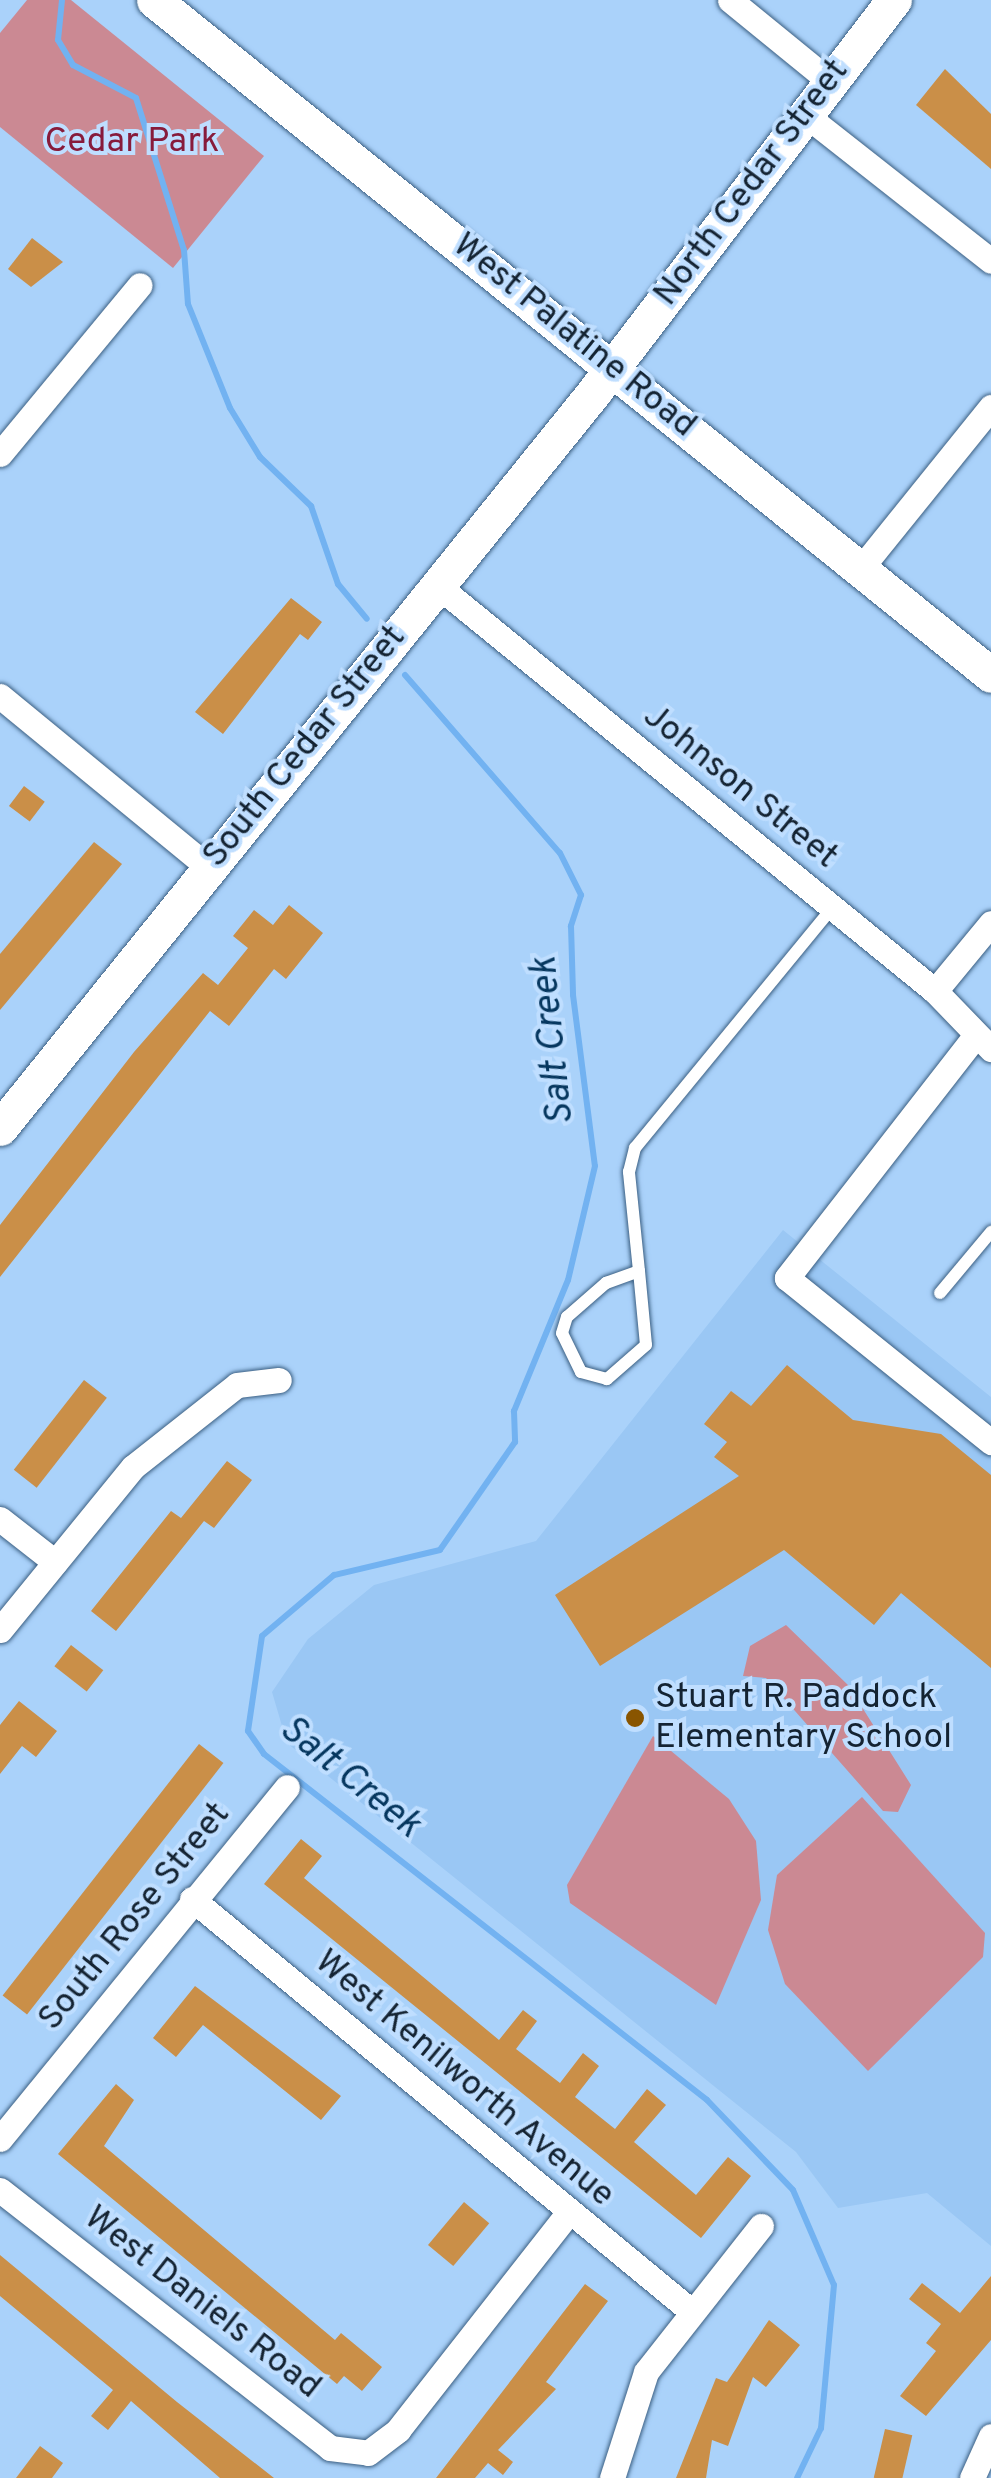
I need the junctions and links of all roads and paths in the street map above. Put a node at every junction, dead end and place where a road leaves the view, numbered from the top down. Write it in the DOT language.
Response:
graph roads {
  1 [pos="154,0"];
  2 [pos="730,0"];
  3 [pos="894,0"];
  4 [pos="828,80"];
  5 [pos="803,114"];
  6 [pos="991,261"];
  7 [pos="140,285"];
  8 [pos="613,368"];
  9 [pos="991,407"];
  10 [pos="0,454"];
  11 [pos="861,568"];
  12 [pos="438,586"];
  13 [pos="991,675"];
  14 [pos="0,696"];
  15 [pos="207,866"];
  16 [pos="832,908"];
  17 [pos="991,922"];
  18 [pos="935,991"];
  19 [pos="983,1042"];
  20 [pos="0,1128"];
  21 [pos="991,1232"];
  22 [pos="639,1271"];
  23 [pos="940,1293"];
  24 [pos="280,1380"];
  25 [pos="991,1442"];
  26 [pos="0,1519"];
  27 [pos="54,1562"];
  28 [pos="0,1630"];
  29 [pos="287,1786"];
  30 [pos="192,1899"];
  31 [pos="0,2139"];
  32 [pos="0,2190"];
  33 [pos="569,2212"];
  34 [pos="761,2226"];
  35 [pos="692,2311"];
  36 [pos="991,2436"];
  37 [pos="612,2478"];
  38 [pos="972,2478"];
  1 -- 8 [label="street, West Palatine Road"];
  2 -- 4 [label="street"];
  3 -- 4 [label="street, North Cedar Street"];
  4 -- 5 [label="street, North Cedar Street"];
  5 -- 6 [label="street"];
  5 -- 8 [label="street, North Cedar Street"];
  7 -- 10 [label="street"];
  8 -- 11 [label="street, West Palatine Road"];
  8 -- 12 [label="street, South Cedar Street"];
  9 -- 11 [label="street"];
  11 -- 13 [label="street, West Palatine Road"];
  12 -- 15 [label="street, South Cedar Street"];
  12 -- 16 [label="street, Johnson Street"];
  14 -- 15 [label="street"];
  15 -- 20 [label="street, South Cedar Street"];
  16 -- 18 [label="street, Johnson Street"];
  16 -- 22 [label="lane"];
  17 -- 18 [label="street"];
  18 -- 19 [label="street, Johnson Street"];
  19 -- 25 [label="street"];
  21 -- 23 [label="lane"];
  22 -- 22 [label="lane"];
  24 -- 27 [label="street"];
  26 -- 27 [label="street"];
  27 -- 28 [label="street"];
  29 -- 30 [label="street, South Rose Street"];
  30 -- 31 [label="street, South Rose Street"];
  30 -- 33 [label="street, West Kenilworth Avenue"];
  32 -- 33 [label="street, West Daniels Road"];
  33 -- 35 [label="street, West Kenilworth Avenue"];
  34 -- 35 [label="street"];
  35 -- 37 [label="street"];
  36 -- 38 [label="street"];
}
